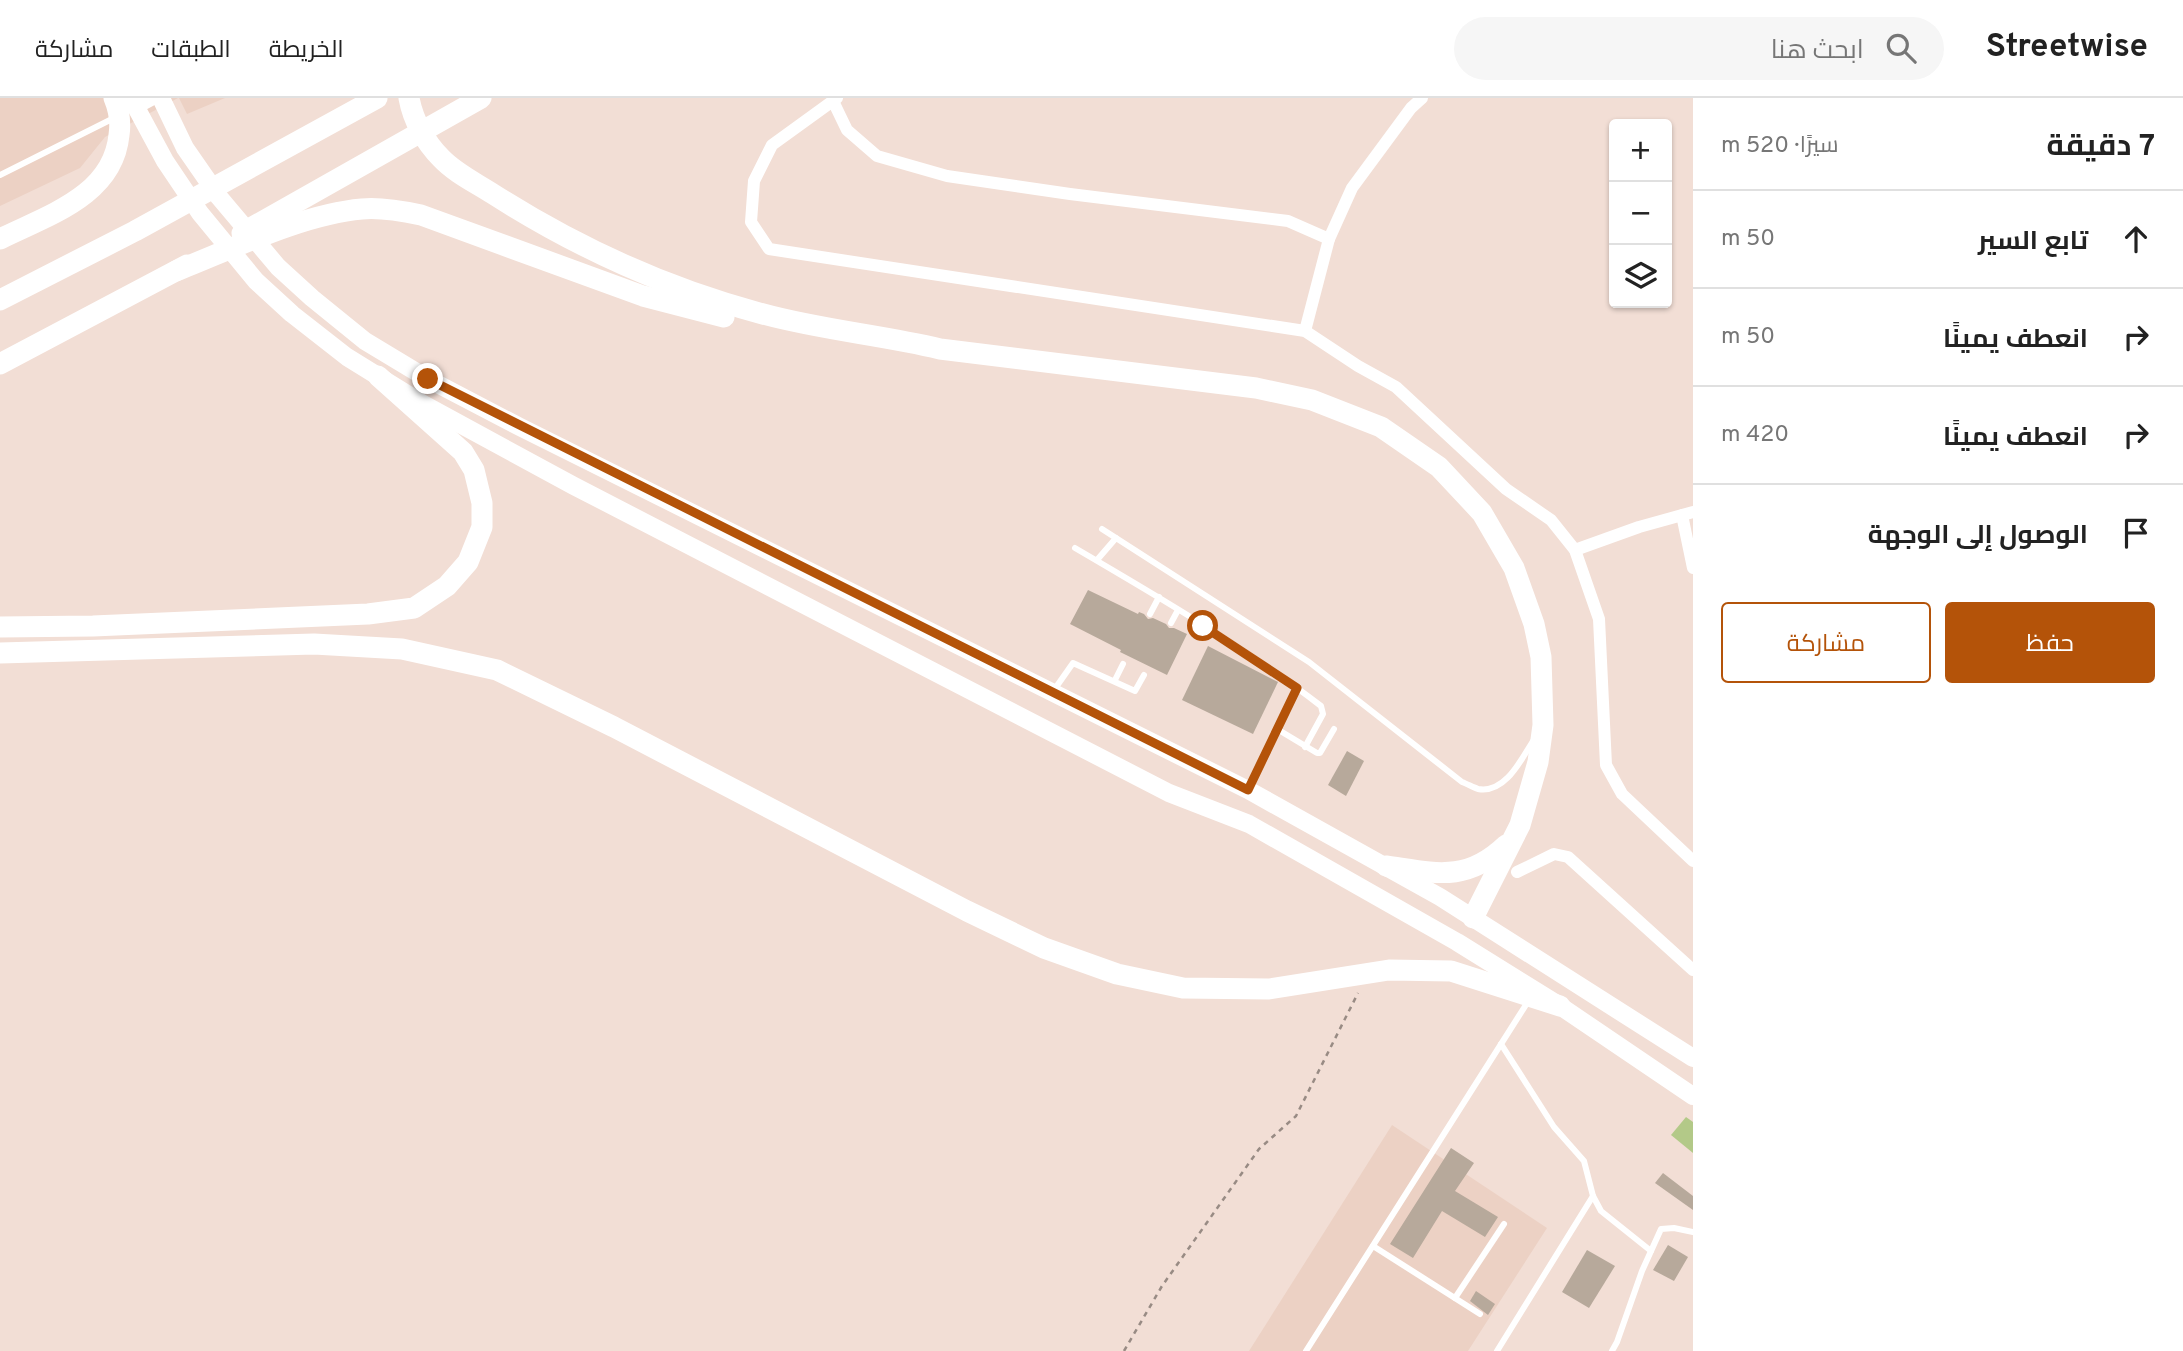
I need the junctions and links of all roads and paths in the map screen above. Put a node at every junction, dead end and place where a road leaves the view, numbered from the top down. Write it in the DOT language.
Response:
graph roads {
  1 [pos="161,98"];
  2 [pos="376,98"];
  3 [pos="409,98"];
  4 [pos="481,98"];
  5 [pos="1422,98"];
  6 [pos="835,99"];
  7 [pos="131,103"];
  8 [pos="0,175"];
  9 [pos="0,239"];
  10 [pos="1329,239"];
  11 [pos="176,271"];
  12 [pos="0,300"];
  13 [pos="1304,331"];
  14 [pos="940,349"];
  15 [pos="0,366"];
  16 [pos="377,376"];
  17 [pos="1688,514"];
  18 [pos="1102,528"];
  19 [pos="1116,538"];
  20 [pos="1075,548"];
  21 [pos="1575,550"];
  22 [pos="1097,560"];
  23 [pos="1693,568"];
  24 [pos="1159,597"];
  25 [pos="1178,610"];
  26 [pos="1150,614"];
  27 [pos="1171,623"];
  28 [pos="0,627"];
  29 [pos="0,653"];
  30 [pos="1123,664"];
  31 [pos="1144,675"];
  32 [pos="1115,681"];
  33 [pos="1297,688"];
  34 [pos="1052,692"];
  35 [pos="1543,725"];
  36 [pos="1277,729"];
  37 [pos="1334,729"];
  38 [pos="1305,747"];
  39 [pos="1256,794"];
  40 [pos="1250,824"];
  41 [pos="1513,839"];
  42 [pos="1693,861"];
  43 [pos="1386,866"];
  44 [pos="1517,872"];
  45 [pos="1472,918"];
  46 [pos="1457,942"];
  47 [pos="1693,970"];
  48 [pos="1369,989"];
  49 [pos="1532,996"];
  50 [pos="1560,1006"];
  51 [pos="1501,1044"];
  52 [pos="1693,1058"];
  53 [pos="1693,1096"];
  54 [pos="1593,1196"];
  55 [pos="1504,1224"];
  56 [pos="1693,1232"];
  57 [pos="1373,1246"];
  58 [pos="1651,1251"];
  59 [pos="1455,1298"];
  60 [pos="1480,1314"];
  61 [pos="1124,1351"];
  62 [pos="1306,1351"];
  63 [pos="1497,1351"];
  64 [pos="1612,1351"];
  1 -- 34 [label="main road"];
  2 -- 12 [label="highway"];
  3 -- 14 [label="highway"];
  4 -- 11 [label="highway"];
  5 -- 10 [label="street"];
  6 -- 10 [label="street"];
  6 -- 13 [label="street"];
  7 -- 8 [label="lane"];
  7 -- 9 [label="highway"];
  7 -- 16 [label="main road"];
  10 -- 13 [label="street"];
  11 -- 14 [label="highway"];
  11 -- 15 [label="highway"];
  13 -- 21 [label="street"];
  14 -- 35 [label="highway"];
  16 -- 28 [label="highway"];
  16 -- 40 [label="main road"];
  17 -- 21 [label="street"];
  17 -- 23 [label="street"];
  18 -- 19 [label="lane"];
  19 -- 22 [label="lane"];
  19 -- 35 [label="lane"];
  20 -- 22 [label="lane"];
  21 -- 42 [label="street"];
  22 -- 24 [label="lane"];
  24 -- 25 [label="lane"];
  24 -- 26 [label="lane"];
  25 -- 27 [label="lane"];
  25 -- 33 [label="lane"];
  29 -- 49 [label="highway"];
  30 -- 32 [label="lane"];
  31 -- 32 [label="lane"];
  32 -- 34 [label="lane"];
  33 -- 36 [label="lane"];
  33 -- 38 [label="lane"];
  34 -- 39 [label="main road"];
  35 -- 41 [label="highway"];
  36 -- 38 [label="lane"];
  36 -- 39 [label="lane"];
  37 -- 38 [label="lane"];
  39 -- 40 [label="main road"];
  39 -- 43 [label="main road"];
  40 -- 46 [label="main road"];
  41 -- 43 [label="highway"];
  41 -- 45 [label="highway"];
  43 -- 45 [label="main road"];
  44 -- 47 [label="street"];
  45 -- 46 [label="main road"];
  45 -- 52 [label="main road"];
  46 -- 50 [label="main road"];
  48 -- 61 [label="path"];
  49 -- 50 [label="highway"];
  49 -- 51 [label="lane"];
  50 -- 53 [label="main road"];
  51 -- 54 [label="lane"];
  51 -- 57 [label="lane"];
  54 -- 58 [label="lane"];
  54 -- 63 [label="lane"];
  55 -- 59 [label="lane"];
  56 -- 58 [label="lane"];
  57 -- 59 [label="lane"];
  57 -- 62 [label="lane"];
  58 -- 64 [label="lane"];
  59 -- 60 [label="lane"];
}
